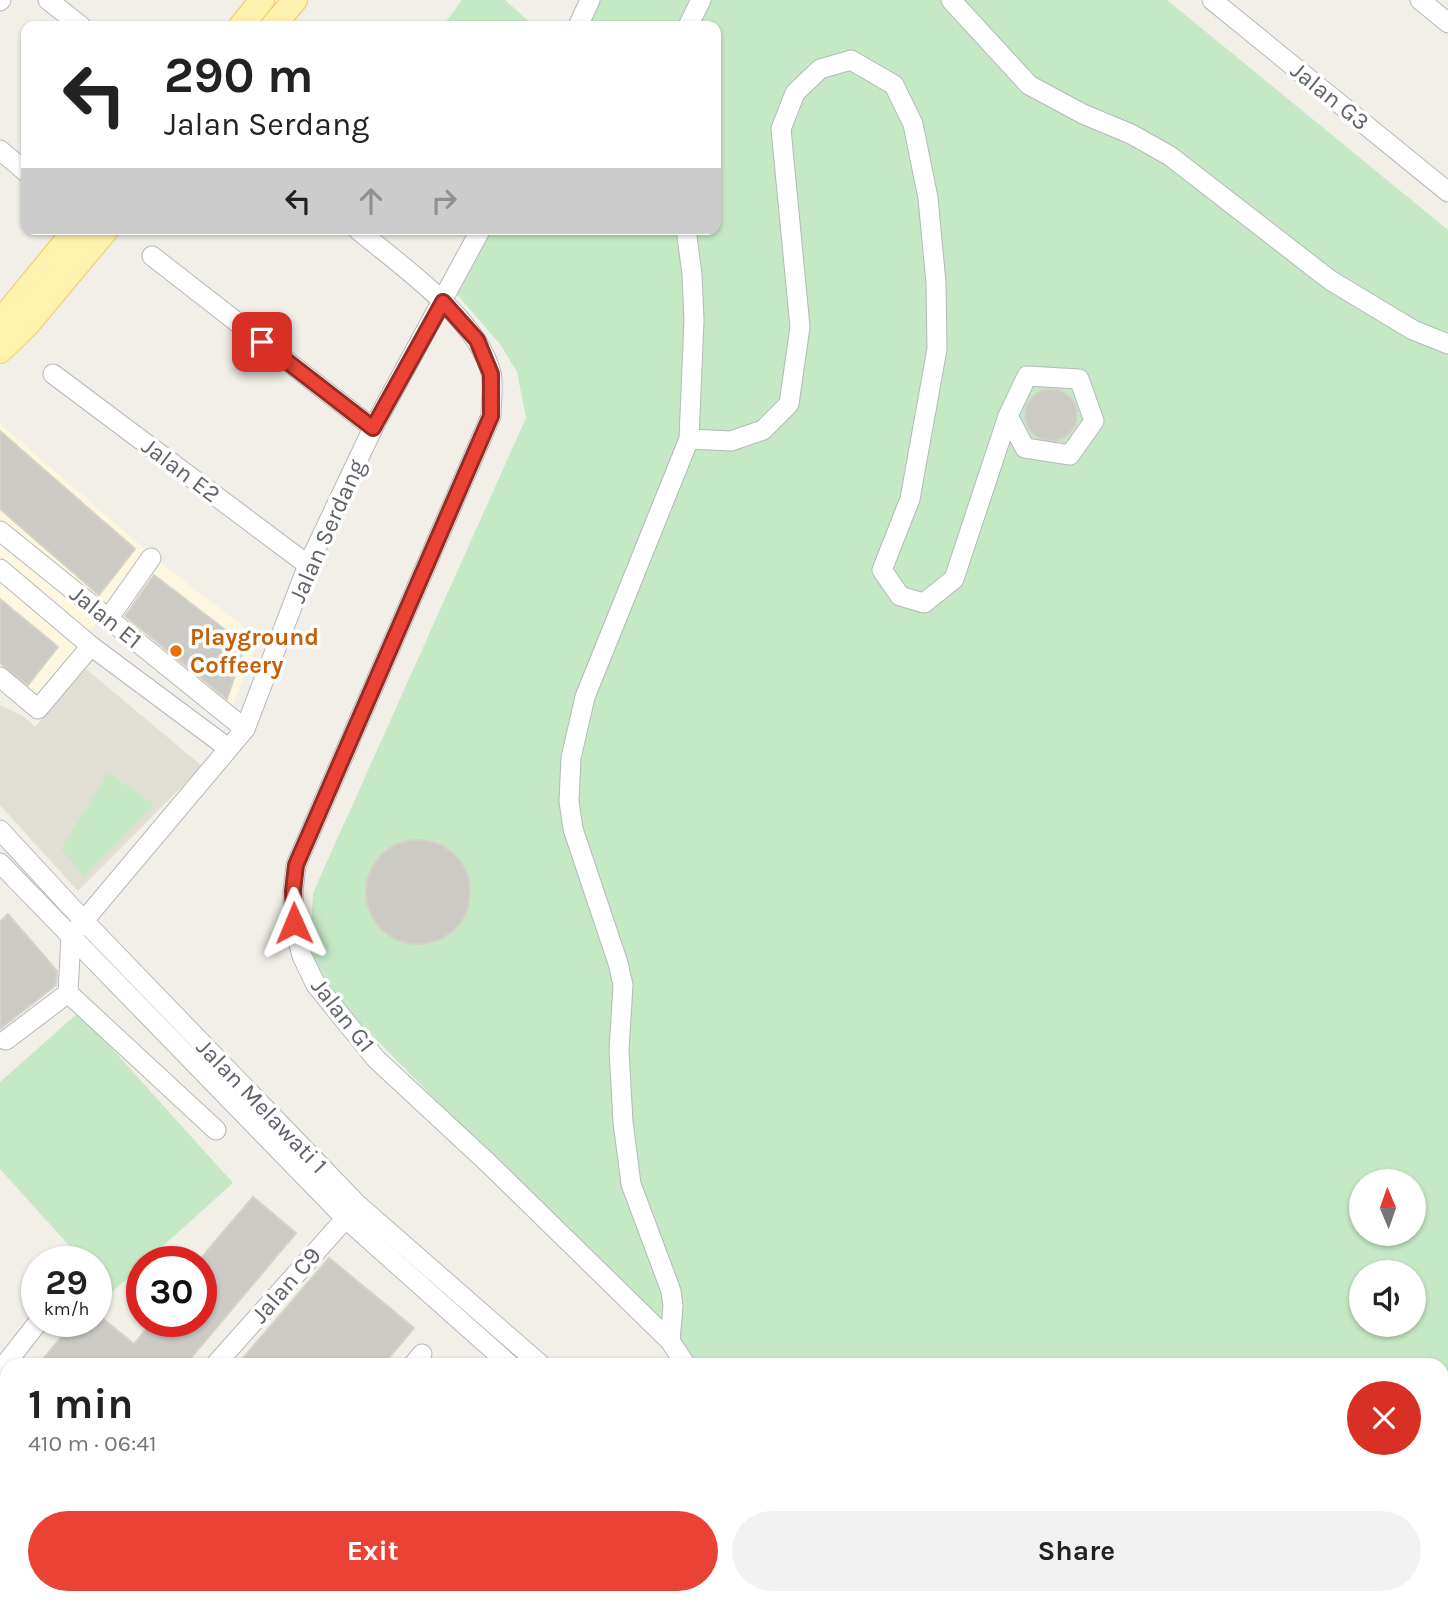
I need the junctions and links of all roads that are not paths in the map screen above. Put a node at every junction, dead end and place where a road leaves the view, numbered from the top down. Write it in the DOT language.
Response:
graph roads {
  1 [pos="48,0"];
  2 [pos="262,0"];
  3 [pos="295,0"];
  4 [pos="590,0"];
  5 [pos="701,0"];
  6 [pos="951,0"];
  7 [pos="1212,0"];
  8 [pos="1420,0"];
  9 [pos="75,21"];
  10 [pos="245,21"];
  11 [pos="277,21"];
  12 [pos="580,21"];
  13 [pos="690,21"];
  14 [pos="1448,23"];
  15 [pos="0,150"];
  16 [pos="21,168"];
  17 [pos="1448,192"];
  18 [pos="72,235"];
  19 [pos="102,235"];
  20 [pos="364,235"];
  21 [pos="478,235"];
  22 [pos="687,235"];
  23 [pos="152,256"];
  24 [pos="443,302"];
  25 [pos="1,340"];
  26 [pos="1448,344"];
  27 [pos="53,374"];
  28 [pos="1008,416"];
  29 [pos="373,428"];
  30 [pos="689,439"];
  31 [pos="0,531"];
  32 [pos="151,558"];
  33 [pos="308,565"];
  34 [pos="0,569"];
  35 [pos="108,619"];
  36 [pos="91,646"];
  37 [pos="0,677"];
  38 [pos="245,729"];
  39 [pos="228,748"];
  40 [pos="0,830"];
  41 [pos="0,863"];
  42 [pos="77,929"];
  43 [pos="68,993"];
  44 [pos="6,1040"];
  45 [pos="216,1130"];
  46 [pos="352,1212"];
  47 [pos="27,1337"];
  48 [pos="670,1341"];
  49 [pos="10,1358"];
  50 [pos="221,1358"];
  51 [pos="503,1358"];
  52 [pos="532,1358"];
  53 [pos="681,1358"];
  1 -- 9 [label="street"];
  2 -- 10 [label="main road"];
  3 -- 11 [label="main road"];
  4 -- 12 [label="street"];
  5 -- 13 [label="street"];
  6 -- 26 [label="street"];
  7 -- 17 [label="street, Jalan G3"];
  8 -- 14 [label="street"];
  15 -- 16 [label="street"];
  18 -- 25 [label="main road"];
  19 -- 25 [label="main road"];
  20 -- 24 [label="street, Jalan G1"];
  21 -- 24 [label="street, Jalan Serdang"];
  22 -- 30 [label="street"];
  23 -- 29 [label="street"];
  24 -- 29 [label="street, Jalan Serdang"];
  24 -- 48 [label="street, Jalan G1"];
  27 -- 33 [label="street, Jalan E2"];
  28 -- 28 [label="street"];
  28 -- 30 [label="street"];
  29 -- 33 [label="street, Jalan Serdang"];
  30 -- 48 [label="street"];
  31 -- 35 [label="street, Jalan E1"];
  32 -- 35 [label="street"];
  33 -- 38 [label="street, Jalan Serdang"];
  34 -- 36 [label="street, Jalan E1"];
  35 -- 38 [label="street, Jalan E1"];
  36 -- 37 [label="street"];
  36 -- 39 [label="street, Jalan E1"];
  38 -- 39 [label="street, Jalan Serdang"];
  39 -- 42 [label="street, Jalan Serdang"];
  40 -- 42 [label="street"];
  41 -- 42 [label="street"];
  42 -- 43 [label="street"];
  42 -- 46 [label="street"];
  43 -- 44 [label="street"];
  43 -- 45 [label="street"];
  46 -- 50 [label="street, Jalan C9"];
  46 -- 51 [label="street"];
  46 -- 52 [label="street"];
  47 -- 49 [label="street"];
  48 -- 53 [label="street, Jalan G1"];
}
